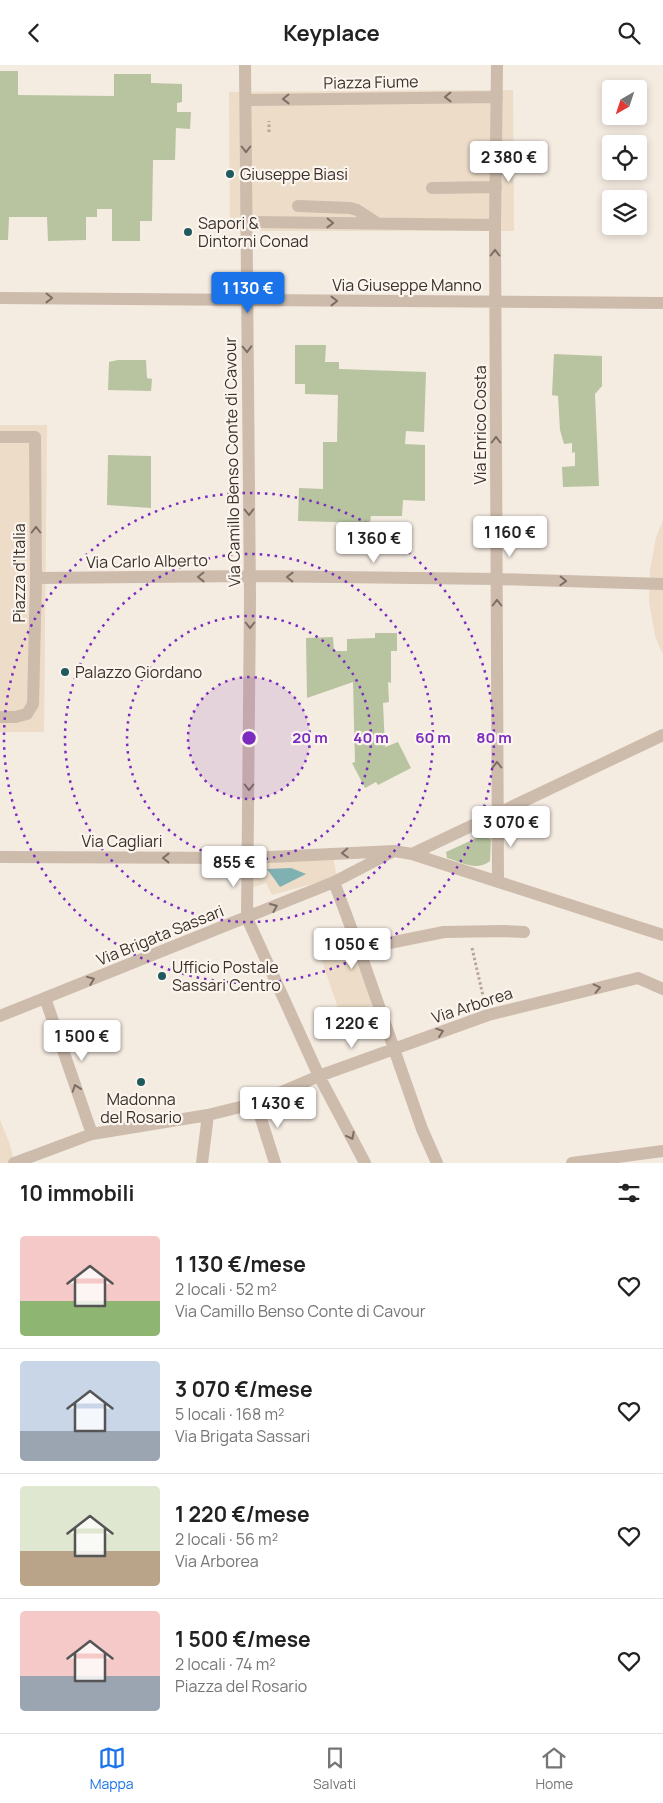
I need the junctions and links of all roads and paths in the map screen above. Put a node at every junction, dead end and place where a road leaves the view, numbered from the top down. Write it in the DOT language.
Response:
graph roads {
  1 [pos="245,65"];
  2 [pos="497,65"];
  3 [pos="497,97"];
  4 [pos="246,99"];
  5 [pos="269,121"];
  6 [pos="269,132"];
  7 [pos="496,187"];
  8 [pos="432,188"];
  9 [pos="298,206"];
  10 [pos="246,222"];
  11 [pos="376,223"];
  12 [pos="495,225"];
  13 [pos="0,298"];
  14 [pos="246,300"];
  15 [pos="495,301"];
  16 [pos="663,303"];
  17 [pos="0,437"];
  18 [pos="250,576"];
  19 [pos="36,578"];
  20 [pos="497,579"];
  21 [pos="663,584"];
  22 [pos="0,717"];
  23 [pos="663,735"];
  24 [pos="498,814"];
  25 [pos="394,851"];
  26 [pos="412,854"];
  27 [pos="0,857"];
  28 [pos="248,858"];
  29 [pos="334,882"];
  30 [pos="498,882"];
  31 [pos="247,918"];
  32 [pos="469,932"];
  33 [pos="524,932"];
  34 [pos="663,935"];
  35 [pos="360,949"];
  36 [pos="663,989"];
  37 [pos="45,998"];
  38 [pos="488,1015"];
  39 [pos="0,1016"];
  40 [pos="394,1048"];
  41 [pos="319,1076"];
  42 [pos="256,1103"];
  43 [pos="208,1115"];
  44 [pos="92,1134"];
  45 [pos="663,1151"];
  46 [pos="14,1163"];
  47 [pos="202,1163"];
  48 [pos="275,1163"];
  49 [pos="365,1163"];
  50 [pos="437,1163"];
  51 [pos="572,1163"];
  1 -- 4 [label="street, Via Camillo Benso Conte di Cavour"];
  2 -- 3 [label="street, Via Enrico Costa"];
  3 -- 4 [label="street, Piazza Fiume, one-way"];
  3 -- 7 [label="street, Via Enrico Costa"];
  4 -- 10 [label="street, Via Camillo Benso Conte di Cavour, one-way"];
  5 -- 6 [label="path"];
  7 -- 8 [label="street"];
  7 -- 12 [label="street, Via Enrico Costa"];
  9 -- 11 [label="street"];
  10 -- 11 [label="street, one-way"];
  10 -- 14 [label="street, Via Camillo Benso Conte di Cavour"];
  11 -- 12 [label="street"];
  15 -- 12 [label="street, Via Enrico Costa, one-way"];
  13 -- 14 [label="street, Via Giuseppe Manno, one-way"];
  14 -- 15 [label="street, Via Giuseppe Manno, one-way"];
  14 -- 18 [label="street, Via Camillo Benso Conte di Cavour, one-way"];
  15 -- 16 [label="street, Via Giuseppe Manno"];
  20 -- 15 [label="street, Via Enrico Costa, one-way"];
  19 -- 17 [label="street, Piazza d'Italia, one-way"];
  18 -- 19 [label="street, Via Carlo Alberto, one-way"];
  20 -- 18 [label="street, Via Carlo Alberto, one-way"];
  18 -- 28 [label="street, Via Camillo Benso Conte di Cavour, one-way"];
  19 -- 22 [label="street, Piazza d'Italia"];
  20 -- 21 [label="street, Via Carlo Alberto, one-way"];
  24 -- 20 [label="street, Via Enrico Costa, one-way"];
  23 -- 24 [label="street"];
  24 -- 26 [label="street"];
  24 -- 30 [label="street"];
  25 -- 26 [label="street"];
  25 -- 28 [label="street, Via Cagliari, one-way"];
  25 -- 29 [label="street, Via Brigata Sassari"];
  26 -- 30 [label="street"];
  28 -- 27 [label="street, Via Cagliari, one-way"];
  28 -- 31 [label="street, Via Camillo Benso Conte di Cavour"];
  31 -- 29 [label="street, Via Brigata Sassari, one-way"];
  29 -- 35 [label="street"];
  30 -- 34 [label="street"];
  37 -- 31 [label="street, Via Brigata Sassari, one-way"];
  31 -- 41 [label="street"];
  32 -- 33 [label="street"];
  32 -- 35 [label="street"];
  32 -- 38 [label="path"];
  35 -- 40 [label="street"];
  38 -- 36 [label="street, Via Arborea, one-way"];
  37 -- 39 [label="street, Via Brigata Sassari"];
  44 -- 37 [label="street, one-way"];
  40 -- 38 [label="street, Via Arborea, one-way"];
  40 -- 41 [label="street, Via Arborea"];
  40 -- 50 [label="street"];
  41 -- 42 [label="street, Via Arborea"];
  41 -- 49 [label="street, one-way"];
  42 -- 43 [label="street, Via Arborea"];
  42 -- 48 [label="street"];
  43 -- 44 [label="street, Via Arborea"];
  43 -- 47 [label="street"];
  44 -- 46 [label="street, Via Arborea"];
  45 -- 51 [label="street"];
}
